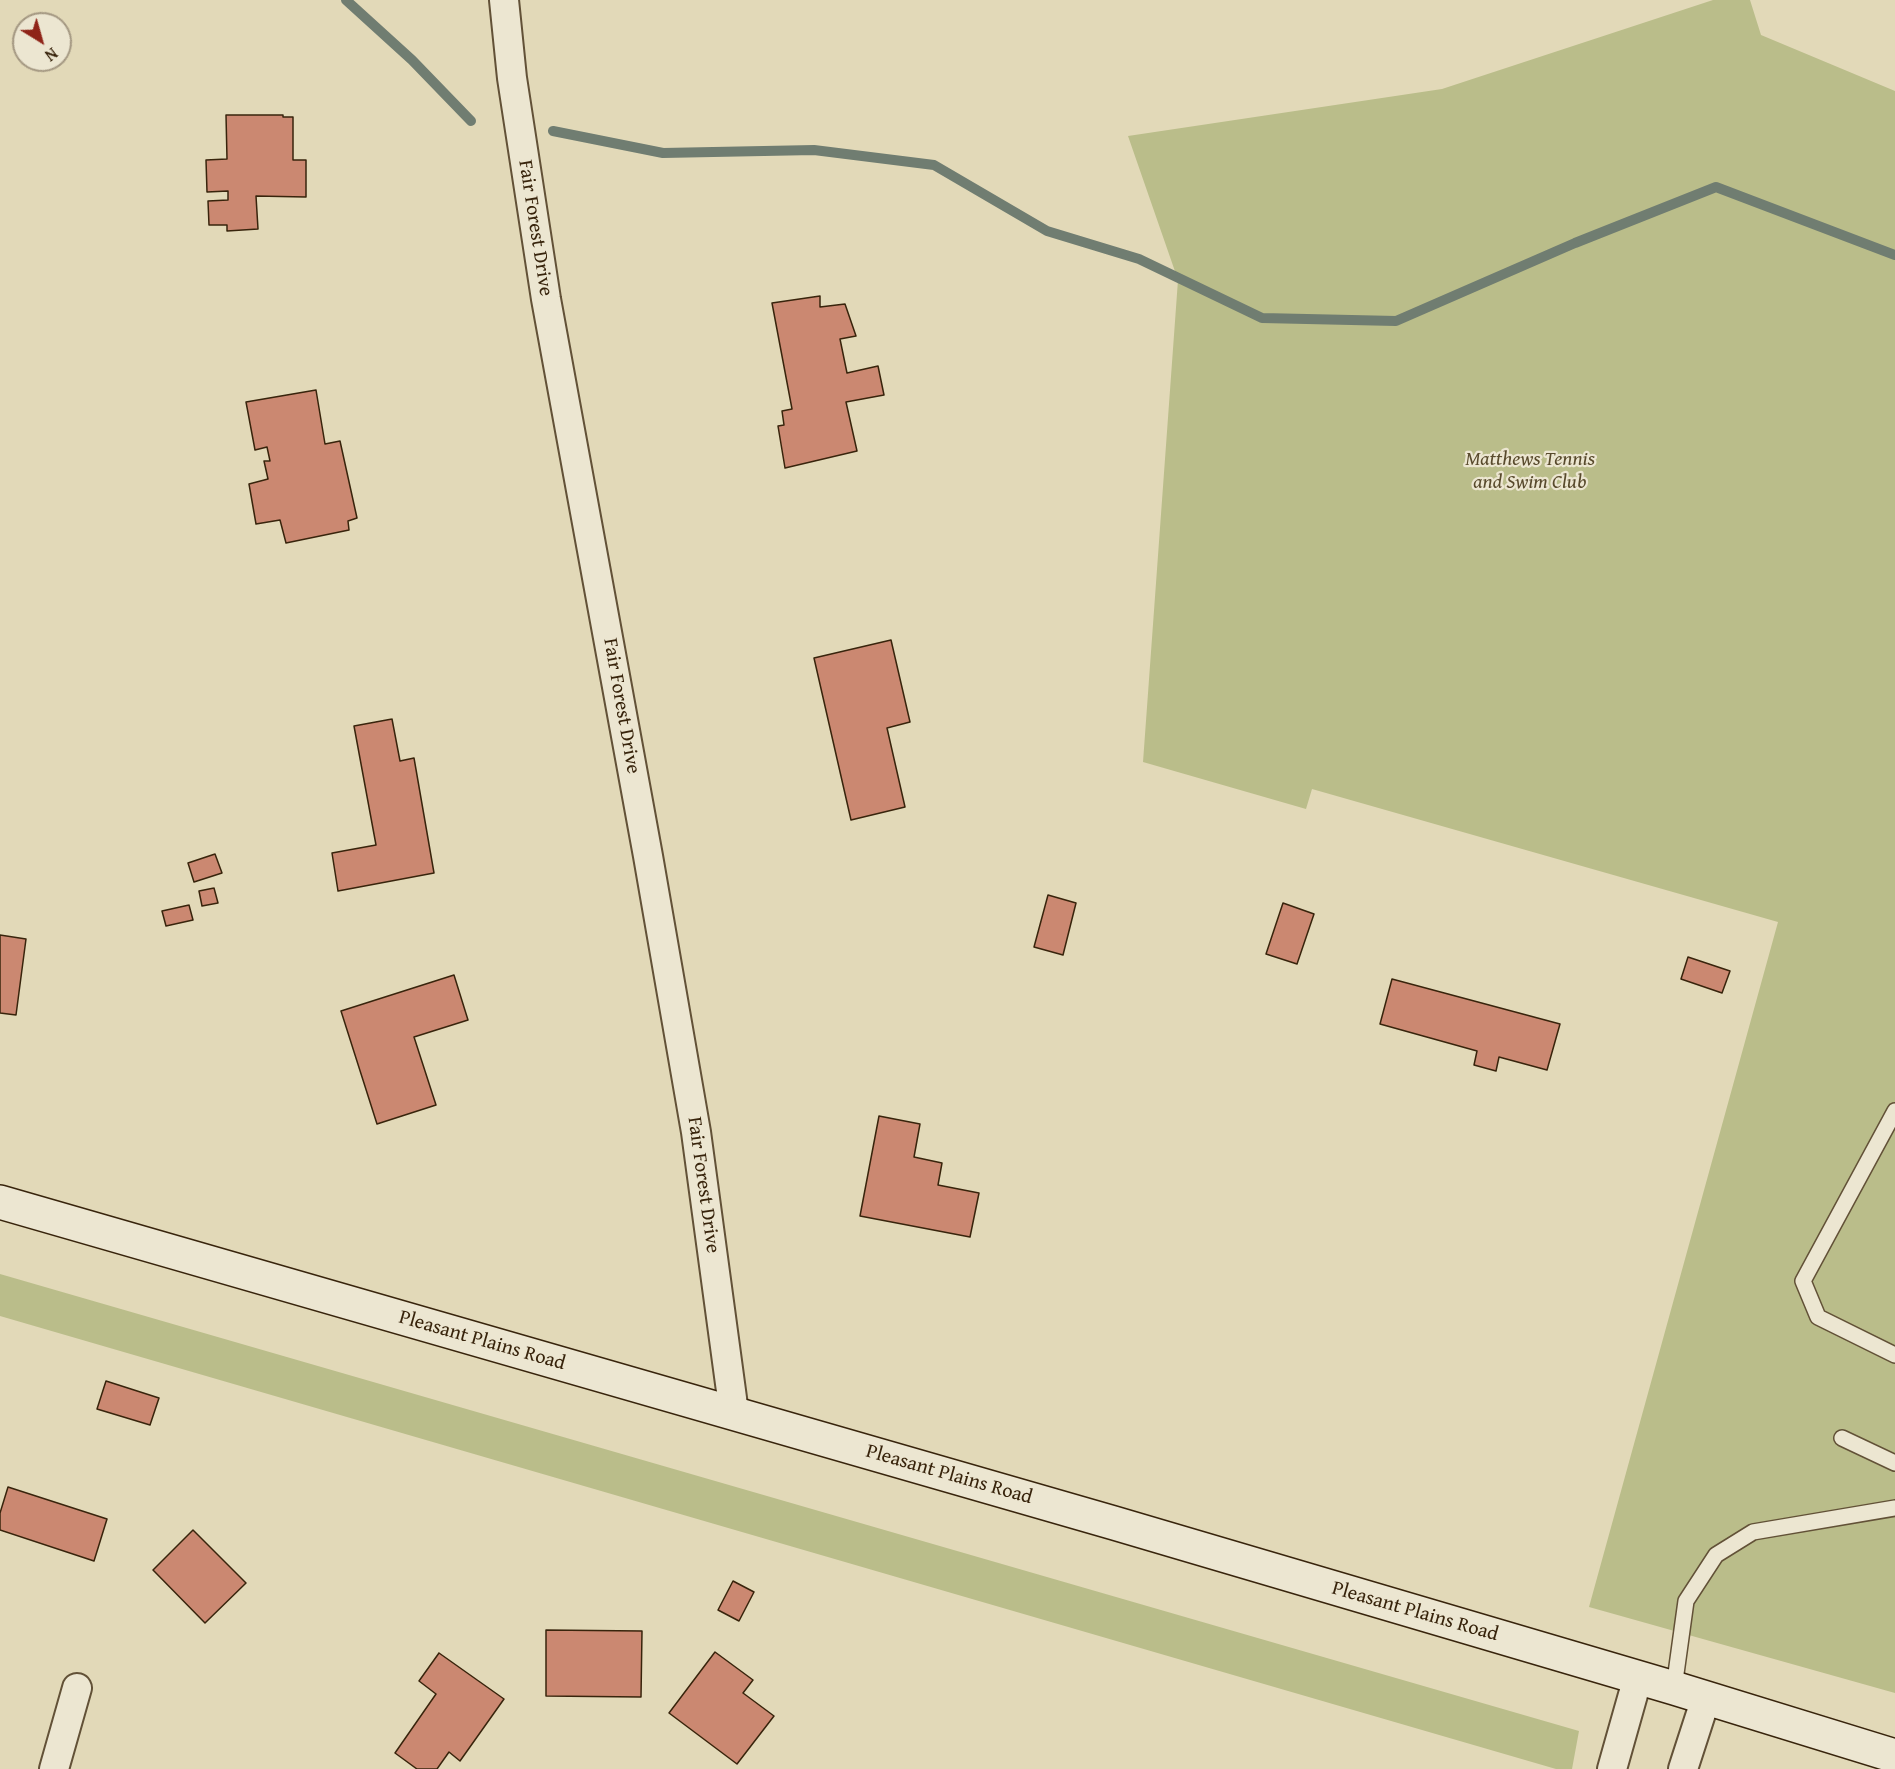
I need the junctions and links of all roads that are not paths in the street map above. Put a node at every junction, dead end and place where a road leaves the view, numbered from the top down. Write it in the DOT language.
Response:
graph roads {
  1 [pos="504,0"];
  2 [pos="1895,1111"];
  3 [pos="0,1202"];
  4 [pos="1895,1355"];
  5 [pos="734,1413"];
  6 [pos="1842,1438"];
  7 [pos="1895,1463"];
  8 [pos="1895,1508"];
  9 [pos="1638,1677"];
  10 [pos="77,1688"];
  11 [pos="1674,1688"];
  12 [pos="1706,1698"];
  13 [pos="1895,1756"];
  14 [pos="54,1769"];
  15 [pos="1612,1769"];
  16 [pos="1683,1769"];
  1 -- 5 [label="street, Fair Forest Drive"];
  2 -- 4 [label="lane"];
  3 -- 5 [label="street, Pleasant Plains Road"];
  5 -- 9 [label="street, Pleasant Plains Road"];
  6 -- 7 [label="lane"];
  8 -- 11 [label="lane"];
  9 -- 11 [label="street, Pleasant Plains Road"];
  9 -- 15 [label="street"];
  10 -- 14 [label="street"];
  11 -- 12 [label="street, Pleasant Plains Road"];
  12 -- 13 [label="street, Pleasant Plains Road"];
  12 -- 16 [label="street"];
}
